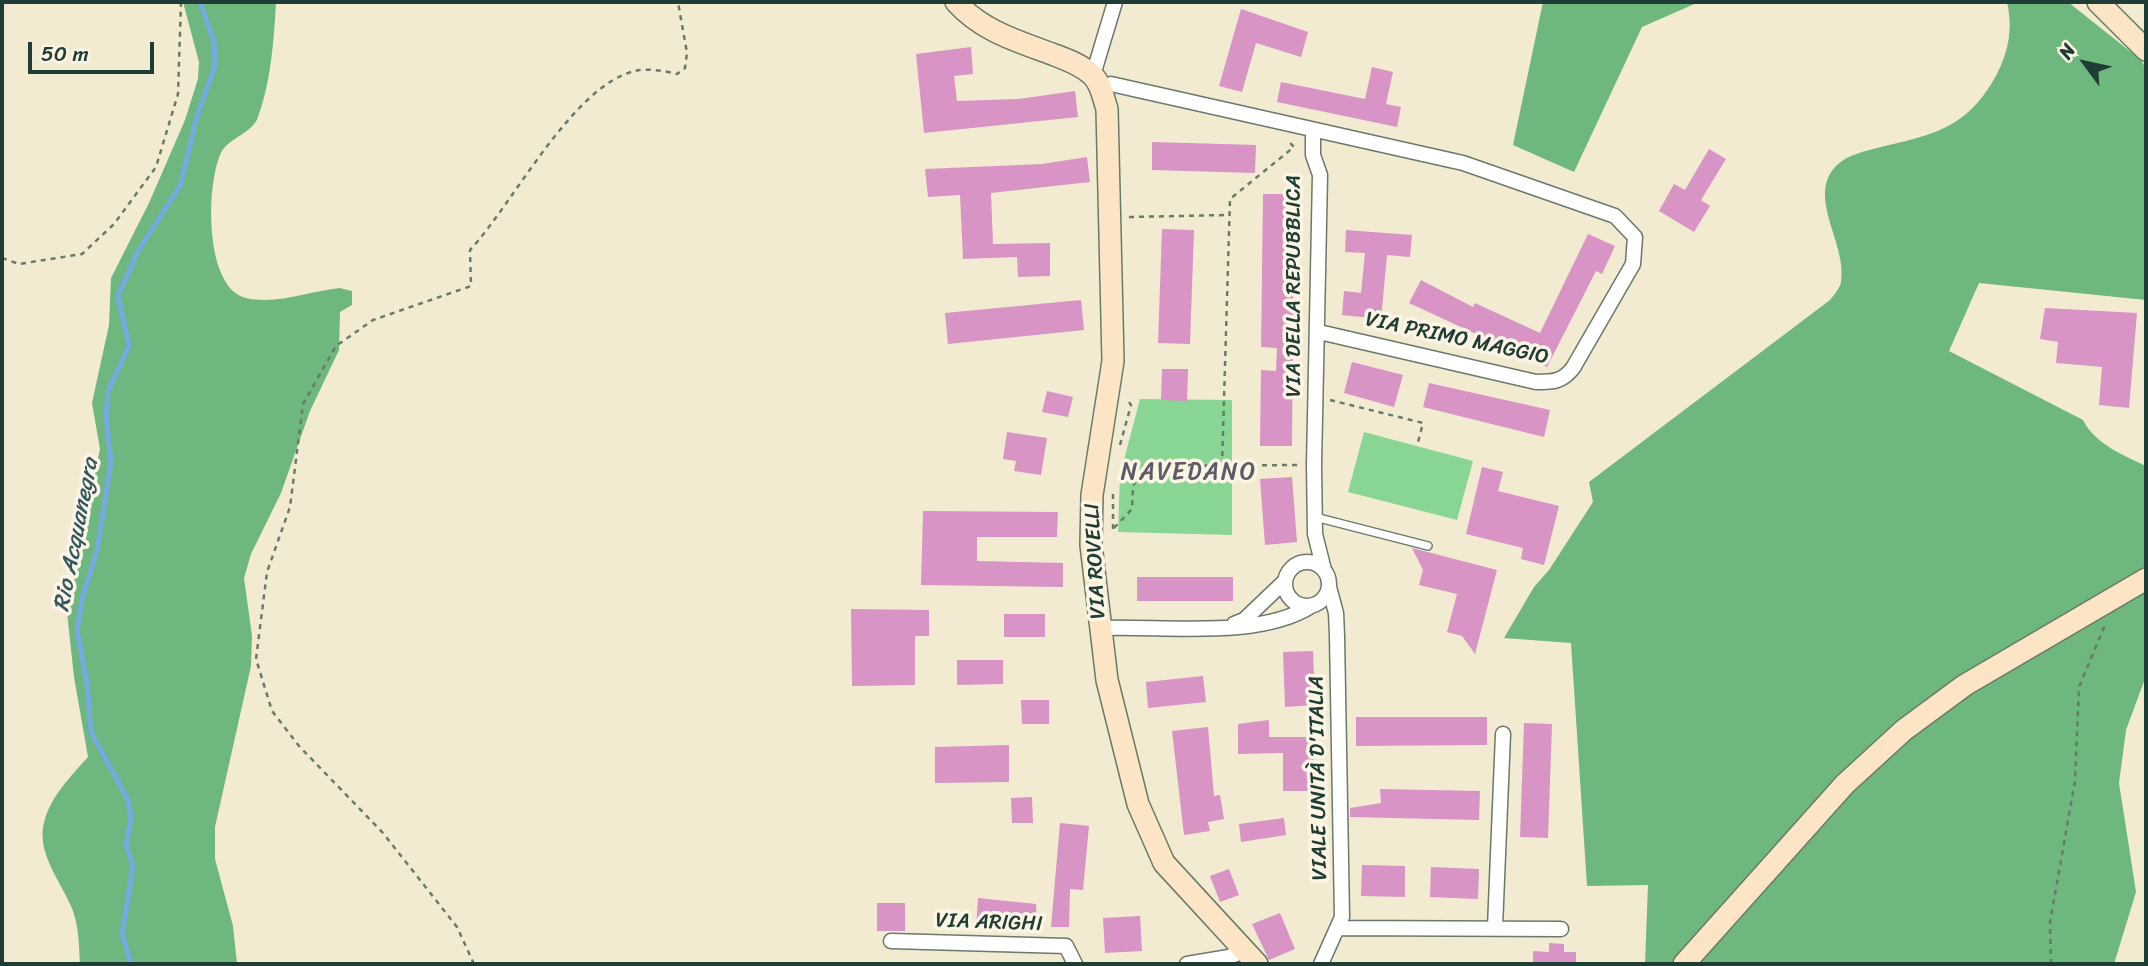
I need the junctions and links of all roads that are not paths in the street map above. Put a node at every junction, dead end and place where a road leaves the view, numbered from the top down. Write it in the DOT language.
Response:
graph roads {
  1 [pos="956,2"];
  2 [pos="1115,2"];
  3 [pos="2098,2"];
  4 [pos="2140,43"];
  5 [pos="1097,82"];
  6 [pos="1313,130"];
  7 [pos="1318,332"];
  8 [pos="1315,517"];
  9 [pos="1315,534"];
  10 [pos="1428,546"];
  11 [pos="1300,563"];
  12 [pos="1324,570"];
  13 [pos="2146,579"];
  14 [pos="1285,581"];
  15 [pos="1329,587"];
  16 [pos="1311,606"];
  17 [pos="1230,626"];
  18 [pos="1099,628"];
  19 [pos="1503,734"];
  20 [pos="1495,927"];
  21 [pos="1339,928"];
  22 [pos="1562,929"];
  23 [pos="891,941"];
  24 [pos="1251,957"];
  25 [pos="1075,964"];
  26 [pos="1187,964"];
  27 [pos="1321,964"];
  28 [pos="1684,964"];
  1 -- 5 [label="street"];
  2 -- 5 [label="street, VIA ROVELLI"];
  3 -- 4 [label="street"];
  5 -- 6 [label="street"];
  5 -- 18 [label="street, VIA ROVELLI"];
  6 -- 7 [label="street, VIA DELLA REPUBBLICA"];
  6 -- 7 [label="street, VIA PRIMO MAGGIO"];
  7 -- 8 [label="street, VIA DELLA REPUBBLICA"];
  8 -- 9 [label="street, VIA DELLA REPUBBLICA"];
  8 -- 10 [label="lane"];
  9 -- 11 [label="street"];
  9 -- 12 [label="street"];
  11 -- 12 [label="street"];
  11 -- 14 [label="street"];
  12 -- 15 [label="street"];
  13 -- 28 [label="street"];
  14 -- 16 [label="street"];
  14 -- 17 [label="street"];
  15 -- 16 [label="street"];
  15 -- 21 [label="street, VIALE UNITÀ D'ITALIA"];
  16 -- 17 [label="street"];
  17 -- 18 [label="street"];
  18 -- 24 [label="street, VIA ROVELLI"];
  19 -- 20 [label="street"];
  20 -- 21 [label="street"];
  20 -- 22 [label="street"];
  21 -- 27 [label="street, VIALE UNITÀ D'ITALIA"];
  23 -- 25 [label="street, VIA ARIGHI"];
  24 -- 26 [label="street"];
}
